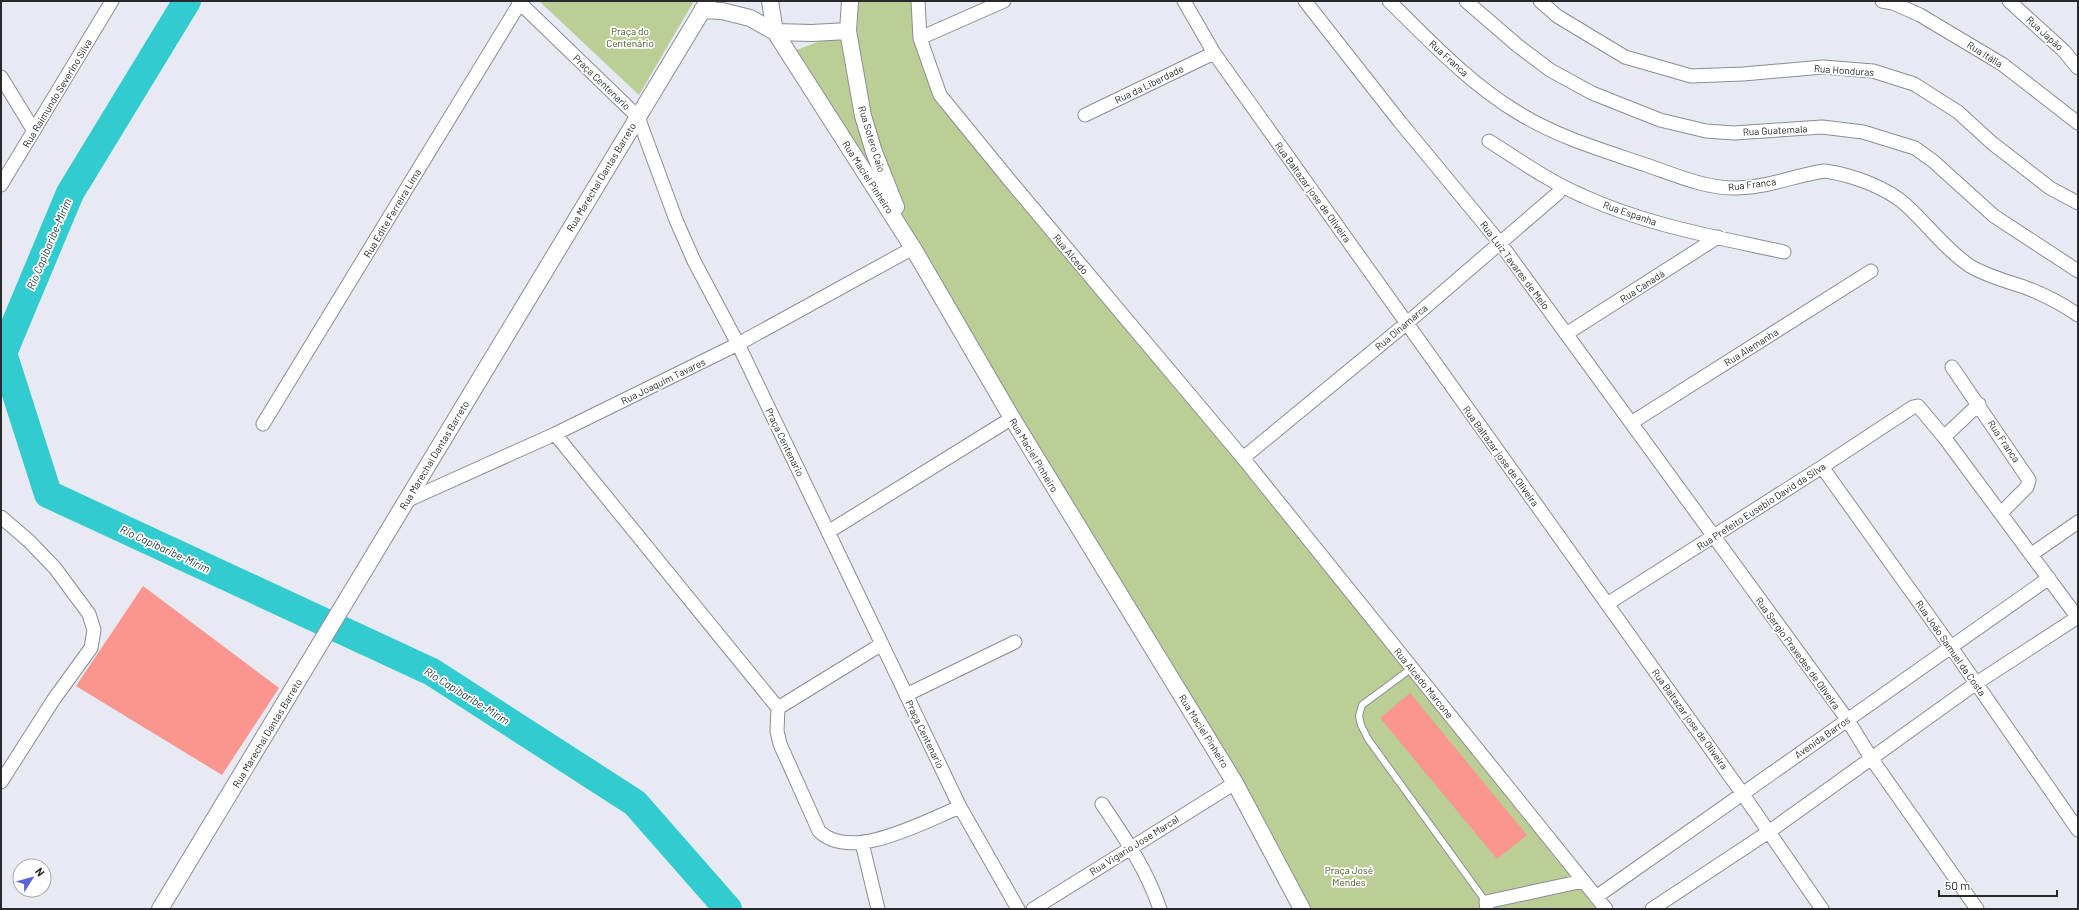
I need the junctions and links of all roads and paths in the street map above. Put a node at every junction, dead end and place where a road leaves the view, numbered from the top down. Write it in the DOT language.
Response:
graph roads {
  1 [pos="112,1"];
  2 [pos="520,1"];
  3 [pos="770,1"];
  4 [pos="850,1"];
  5 [pos="918,1"];
  6 [pos="1004,1"];
  7 [pos="1184,1"];
  8 [pos="1305,1"];
  9 [pos="1389,1"];
  10 [pos="1466,1"];
  11 [pos="1540,1"];
  12 [pos="1882,1"];
  13 [pos="2009,1"];
  14 [pos="705,6"];
  15 [pos="848,31"];
  16 [pos="775,32"];
  17 [pos="920,38"];
  18 [pos="1214,53"];
  19 [pos="2078,68"];
  20 [pos="1,77"];
  21 [pos="1085,115"];
  22 [pos="638,117"];
  23 [pos="2078,123"];
  24 [pos="34,131"];
  25 [pos="1489,141"];
  26 [pos="1,185"];
  27 [pos="1558,193"];
  28 [pos="2078,204"];
  29 [pos="1718,237"];
  30 [pos="1500,243"];
  31 [pos="913,248"];
  32 [pos="1784,252"];
  33 [pos="1871,271"];
  34 [pos="2078,271"];
  35 [pos="2078,315"];
  36 [pos="1407,323"];
  37 [pos="1566,334"];
  38 [pos="738,344"];
  39 [pos="1952,367"];
  40 [pos="1979,404"];
  41 [pos="1012,418"];
  42 [pos="1631,423"];
  43 [pos="263,424"];
  44 [pos="555,434"];
  45 [pos="1944,437"];
  46 [pos="1242,458"];
  47 [pos="1822,468"];
  48 [pos="406,501"];
  49 [pos="2001,513"];
  50 [pos="1,516"];
  51 [pos="2078,522"];
  52 [pos="828,532"];
  53 [pos="1714,537"];
  54 [pos="2032,554"];
  55 [pos="2049,578"];
  56 [pos="1607,604"];
  57 [pos="2078,617"];
  58 [pos="1015,642"];
  59 [pos="882,644"];
  60 [pos="1951,646"];
  61 [pos="1412,668"];
  62 [pos="1975,684"];
  63 [pos="906,695"];
  64 [pos="778,708"];
  65 [pos="1847,720"];
  66 [pos="1871,758"];
  67 [pos="1,782"];
  68 [pos="1235,782"];
  69 [pos="1742,793"];
  70 [pos="1102,804"];
  71 [pos="960,807"];
  72 [pos="2078,830"];
  73 [pos="1770,831"];
  74 [pos="862,843"];
  75 [pos="1131,847"];
  76 [pos="1583,881"];
  77 [pos="1596,897"];
  78 [pos="1487,906"];
  79 [pos="160,909"];
  80 [pos="878,909"];
  81 [pos="1018,909"];
  82 [pos="1032,909"];
  83 [pos="1160,909"];
  84 [pos="1302,909"];
  85 [pos="1606,909"];
  86 [pos="1652,909"];
  87 [pos="1822,909"];
  88 [pos="1977,909"];
  1 -- 24 [label="street, Rua Raimundo Severino Silva"];
  2 -- 22 [label="street, Praça Centenario"];
  2 -- 43 [label="street, Rua Edite Ferreira Lima"];
  3 -- 16 [label="street, Rua Maciel Pinheiro"];
  4 -- 15 [label="street, Rua Sotero Caio"];
  5 -- 17 [label="street, Rua Alcedo"];
  6 -- 17 [label="street"];
  7 -- 18 [label="street, Rua Baltazar jose de Oliveira"];
  8 -- 30 [label="street, Rua Luiz Tavares de Melo"];
  9 -- 35 [label="street, Rua Franca"];
  10 -- 34 [label="street, Rua Guatemala"];
  11 -- 28 [label="street, Rua Honduras"];
  12 -- 23 [label="street, Rua Itália"];
  13 -- 19 [label="street, Rua Japão"];
  14 -- 16 [label="street"];
  14 -- 22 [label="street, Rua Marechal Dantas Barreto"];
  15 -- 16 [label="street"];
  15 -- 31 [label="street, Rua Sotero Caio"];
  16 -- 31 [label="street, Rua Maciel Pinheiro"];
  17 -- 46 [label="street, Rua Alcedo"];
  18 -- 21 [label="street, Rua da Liberdade"];
  18 -- 36 [label="street, Rua Baltazar jose de Oliveira"];
  20 -- 24 [label="street"];
  22 -- 38 [label="street, Praça Centenario"];
  22 -- 48 [label="street, Rua Marechal Dantas Barreto"];
  24 -- 26 [label="street, Rua Raimundo Severino Silva"];
  25 -- 29 [label="street, Rua Espanha"];
  27 -- 30 [label="street, Rua Dinamarca"];
  29 -- 32 [label="street, Rua Espanha"];
  29 -- 37 [label="street, Rua Canadá"];
  30 -- 36 [label="street, Rua Dinamarca"];
  30 -- 37 [label="street, Rua Luiz Tavares de Melo"];
  31 -- 38 [label="street, Rua Joaquim Tavares"];
  31 -- 41 [label="street, Rua Maciel Pinheiro"];
  33 -- 42 [label="street, Rua Alemanha"];
  36 -- 46 [label="street, Rua Dinamarca"];
  36 -- 56 [label="street, Rua Baltazar jose de Oliveira"];
  37 -- 42 [label="street, Rua Luiz Tavares de Melo"];
  38 -- 44 [label="street, Rua Joaquim Tavares"];
  38 -- 52 [label="street, Praça Centenario"];
  39 -- 40 [label="street, Rua Franca"];
  40 -- 45 [label="street"];
  40 -- 49 [label="street, Rua Franca"];
  41 -- 52 [label="street"];
  41 -- 68 [label="street, Rua Maciel Pinheiro"];
  42 -- 53 [label="street, Rua Luiz Tavares de Melo"];
  44 -- 48 [label="street, Rua Joaquim Tavares"];
  44 -- 64 [label="street"];
  45 -- 47 [label="street, Rua Prefeito Eusebio David da Silva"];
  45 -- 49 [label="street"];
  46 -- 61 [label="street, Rua Alcedo Marcone"];
  47 -- 53 [label="street, Rua Prefeito Eusebio David da Silva"];
  47 -- 60 [label="street, Rua João Samuel da Costa"];
  48 -- 79 [label="street, Rua Marechal Dantas Barreto"];
  49 -- 54 [label="street"];
  50 -- 67 [label="street"];
  51 -- 54 [label="street"];
  52 -- 59 [label="street, Praça Centenario"];
  53 -- 56 [label="street, Rua Prefeito Eusebio David da Silva"];
  53 -- 65 [label="street, Rua Sergio Praxedes de Oliveira"];
  54 -- 55 [label="street"];
  55 -- 57 [label="street"];
  55 -- 60 [label="street, Avenida Barros"];
  56 -- 69 [label="street, Rua Baltazar jose de Oliveira"];
  57 -- 62 [label="street"];
  58 -- 63 [label="street"];
  59 -- 63 [label="street, Praça Centenario"];
  59 -- 64 [label="street"];
  60 -- 62 [label="street, Rua João Samuel da Costa"];
  60 -- 65 [label="street, Avenida Barros"];
  61 -- 76 [label="street, Rua Alcedo Marcone"];
  61 -- 78 [label="lane"];
  62 -- 66 [label="street"];
  62 -- 72 [label="street, Rua João Samuel da Costa"];
  63 -- 71 [label="street, Praça Centenario"];
  64 -- 74 [label="street"];
  65 -- 66 [label="street, Rua Sergio Praxedes de Oliveira"];
  65 -- 69 [label="street, Avenida Barros"];
  66 -- 73 [label="street"];
  66 -- 88 [label="street, Rua Sergio Praxedes de Oliveira"];
  68 -- 75 [label="street, Rua Vigario Jose Marcal"];
  68 -- 84 [label="street, Rua Maciel Pinheiro"];
  69 -- 73 [label="street, Rua Baltazar jose de Oliveira"];
  69 -- 77 [label="street, Avenida Barros"];
  70 -- 75 [label="street"];
  71 -- 74 [label="street"];
  71 -- 81 [label="street, Praça Centenario"];
  73 -- 86 [label="street"];
  73 -- 87 [label="street, Rua Baltazar jose de Oliveira"];
  74 -- 80 [label="street"];
  75 -- 82 [label="street, Rua Vigario Jose Marcal"];
  75 -- 83 [label="street"];
  76 -- 77 [label="street, Rua Alcedo Marcone"];
  76 -- 78 [label="street"];
  77 -- 85 [label="street, Rua Alcedo Marcone"];
}
